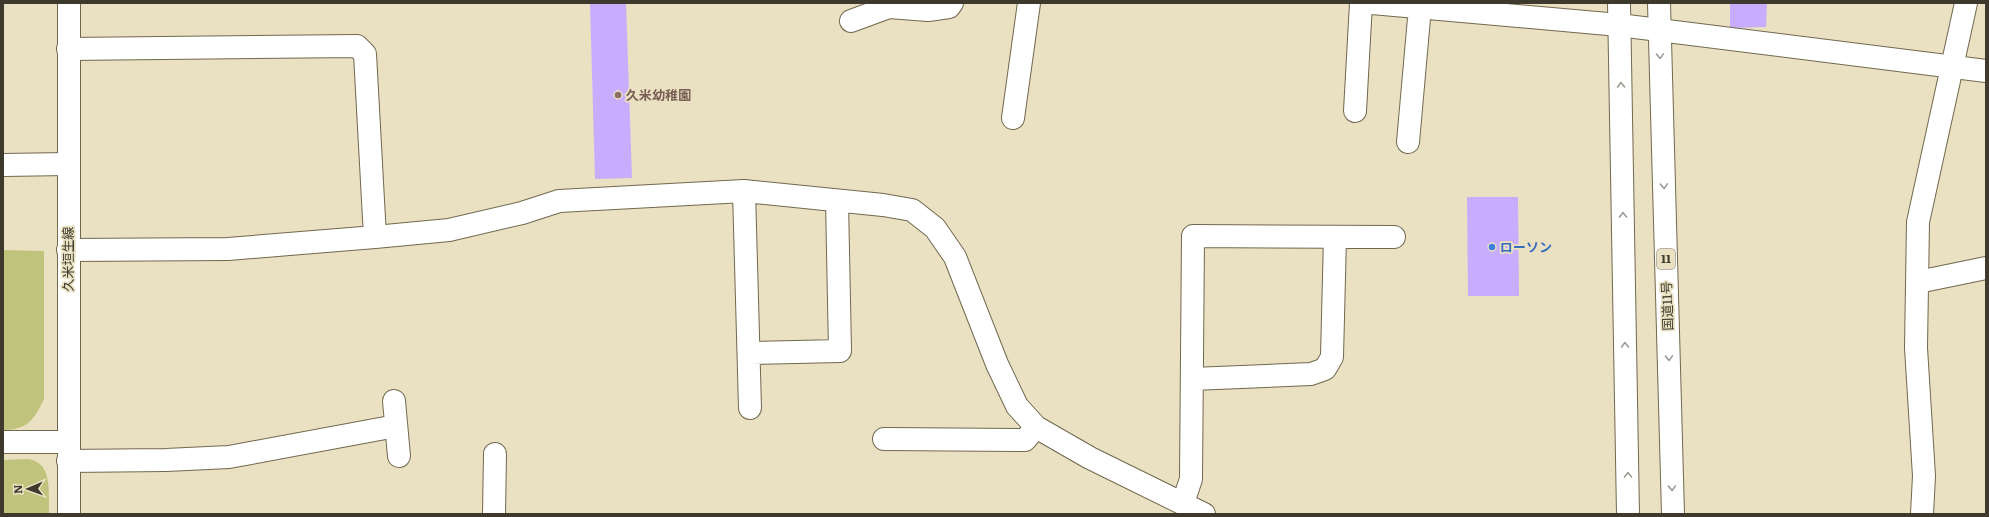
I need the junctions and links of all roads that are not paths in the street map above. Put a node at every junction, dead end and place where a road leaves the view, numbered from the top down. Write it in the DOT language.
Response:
graph roads {
  1 [pos="69,3"];
  2 [pos="952,3"];
  3 [pos="1029,3"];
  4 [pos="1361,3"];
  5 [pos="1372,3"];
  6 [pos="1619,3"];
  7 [pos="1659,3"];
  8 [pos="1966,3"];
  9 [pos="1420,7"];
  10 [pos="851,21"];
  11 [pos="1619,25"];
  12 [pos="1659,30"];
  13 [pos="68,49"];
  14 [pos="1953,67"];
  15 [pos="1986,71"];
  16 [pos="1354,111"];
  17 [pos="1013,118"];
  18 [pos="1408,142"];
  19 [pos="68,164"];
  20 [pos="3,165"];
  21 [pos="744,192"];
  22 [pos="837,201"];
  23 [pos="375,237"];
  24 [pos="1335,237"];
  25 [pos="1394,237"];
  26 [pos="68,250"];
  27 [pos="1986,268"];
  28 [pos="1918,282"];
  29 [pos="749,353"];
  30 [pos="1192,379"];
  31 [pos="394,401"];
  32 [pos="750,408"];
  33 [pos="396,426"];
  34 [pos="1036,427"];
  35 [pos="884,438"];
  36 [pos="3,442"];
  37 [pos="68,452"];
  38 [pos="495,454"];
  39 [pos="399,456"];
  40 [pos="1182,503"];
  41 [pos="69,514"];
  42 [pos="494,514"];
  43 [pos="1204,514"];
  44 [pos="1628,514"];
  45 [pos="1673,514"];
  46 [pos="1922,514"];
  1 -- 13 [label="main road, 久米垣生線"];
  2 -- 10 [label="main road"];
  3 -- 17 [label="main road"];
  4 -- 16 [label="main road"];
  5 -- 9 [label="main road"];
  6 -- 11 [label="main road"];
  7 -- 12 [label="main road, 国道11号 / 11"];
  8 -- 14 [label="main road"];
  9 -- 11 [label="main road"];
  9 -- 18 [label="main road"];
  11 -- 12 [label="main road"];
  44 -- 11 [label="main road, one-way"];
  12 -- 14 [label="main road"];
  12 -- 45 [label="main road, 国道11号 / 11, one-way"];
  13 -- 19 [label="main road, 久米垣生線"];
  13 -- 23 [label="main road"];
  14 -- 15 [label="main road"];
  14 -- 28 [label="main road"];
  19 -- 20 [label="main road"];
  19 -- 26 [label="main road, 久米垣生線"];
  21 -- 22 [label="main road"];
  21 -- 23 [label="main road"];
  21 -- 29 [label="main road"];
  22 -- 29 [label="main road"];
  22 -- 34 [label="main road"];
  23 -- 26 [label="main road"];
  24 -- 25 [label="main road"];
  24 -- 30 [label="main road"];
  24 -- 30 [label="main road"];
  26 -- 37 [label="main road, 久米垣生線"];
  27 -- 28 [label="main road"];
  28 -- 46 [label="main road"];
  29 -- 32 [label="main road"];
  30 -- 40 [label="main road"];
  31 -- 33 [label="main road"];
  33 -- 37 [label="main road"];
  33 -- 39 [label="main road"];
  34 -- 35 [label="main road"];
  34 -- 40 [label="main road"];
  36 -- 37 [label="main road"];
  37 -- 41 [label="main road, 久米垣生線"];
  38 -- 42 [label="main road"];
  40 -- 43 [label="main road"];
}
